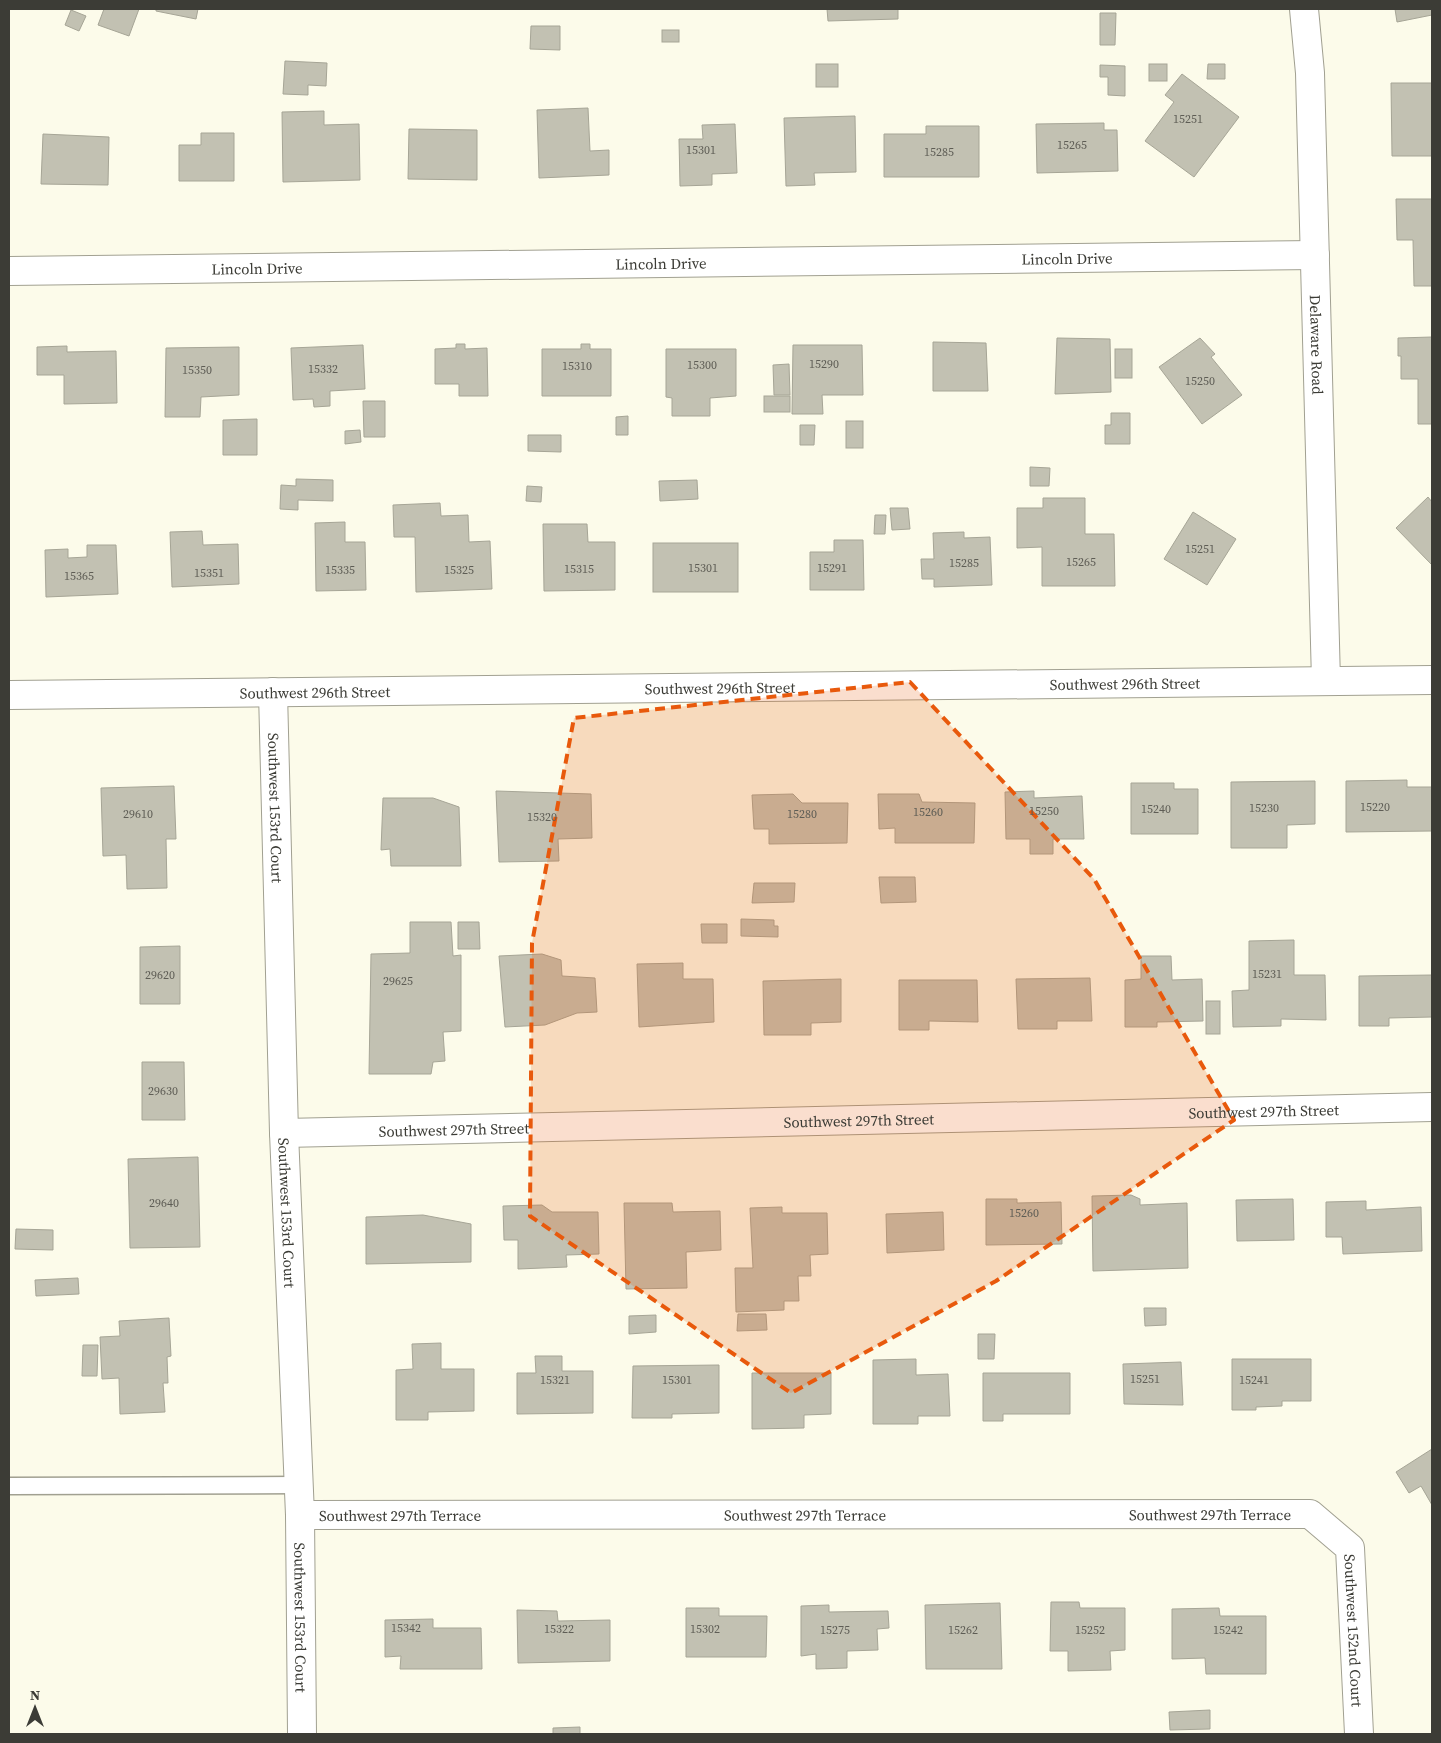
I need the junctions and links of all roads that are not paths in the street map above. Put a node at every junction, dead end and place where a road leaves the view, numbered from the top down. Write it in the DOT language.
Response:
graph roads {
  1 [pos="1304,9"];
  2 [pos="1315,255"];
  3 [pos="9,271"];
  4 [pos="1432,680"];
  5 [pos="1326,681"];
  6 [pos="273,692"];
  7 [pos="9,695"];
  8 [pos="1432,1107"];
  9 [pos="284,1133"];
  10 [pos="299,1485"];
  11 [pos="9,1486"];
  12 [pos="1310,1514"];
  13 [pos="300,1515"];
  14 [pos="302,1734"];
  15 [pos="1358,1734"];
  1 -- 2 [label="street, Delaware Road"];
  2 -- 3 [label="street, Lincoln Drive"];
  2 -- 5 [label="street, Delaware Road"];
  4 -- 5 [label="street, Southwest 296th Street"];
  5 -- 6 [label="street, Southwest 296th Street"];
  6 -- 7 [label="street, Southwest 296th Street"];
  6 -- 9 [label="street, Southwest 153rd Court"];
  8 -- 9 [label="street, Southwest 297th Street"];
  9 -- 10 [label="street, Southwest 153rd Court"];
  10 -- 11 [label="lane"];
  10 -- 13 [label="street, Southwest 153rd Court"];
  12 -- 13 [label="street, Southwest 297th Terrace"];
  12 -- 15 [label="street, Southwest 152nd Court"];
  13 -- 14 [label="street, Southwest 153rd Court"];
}
